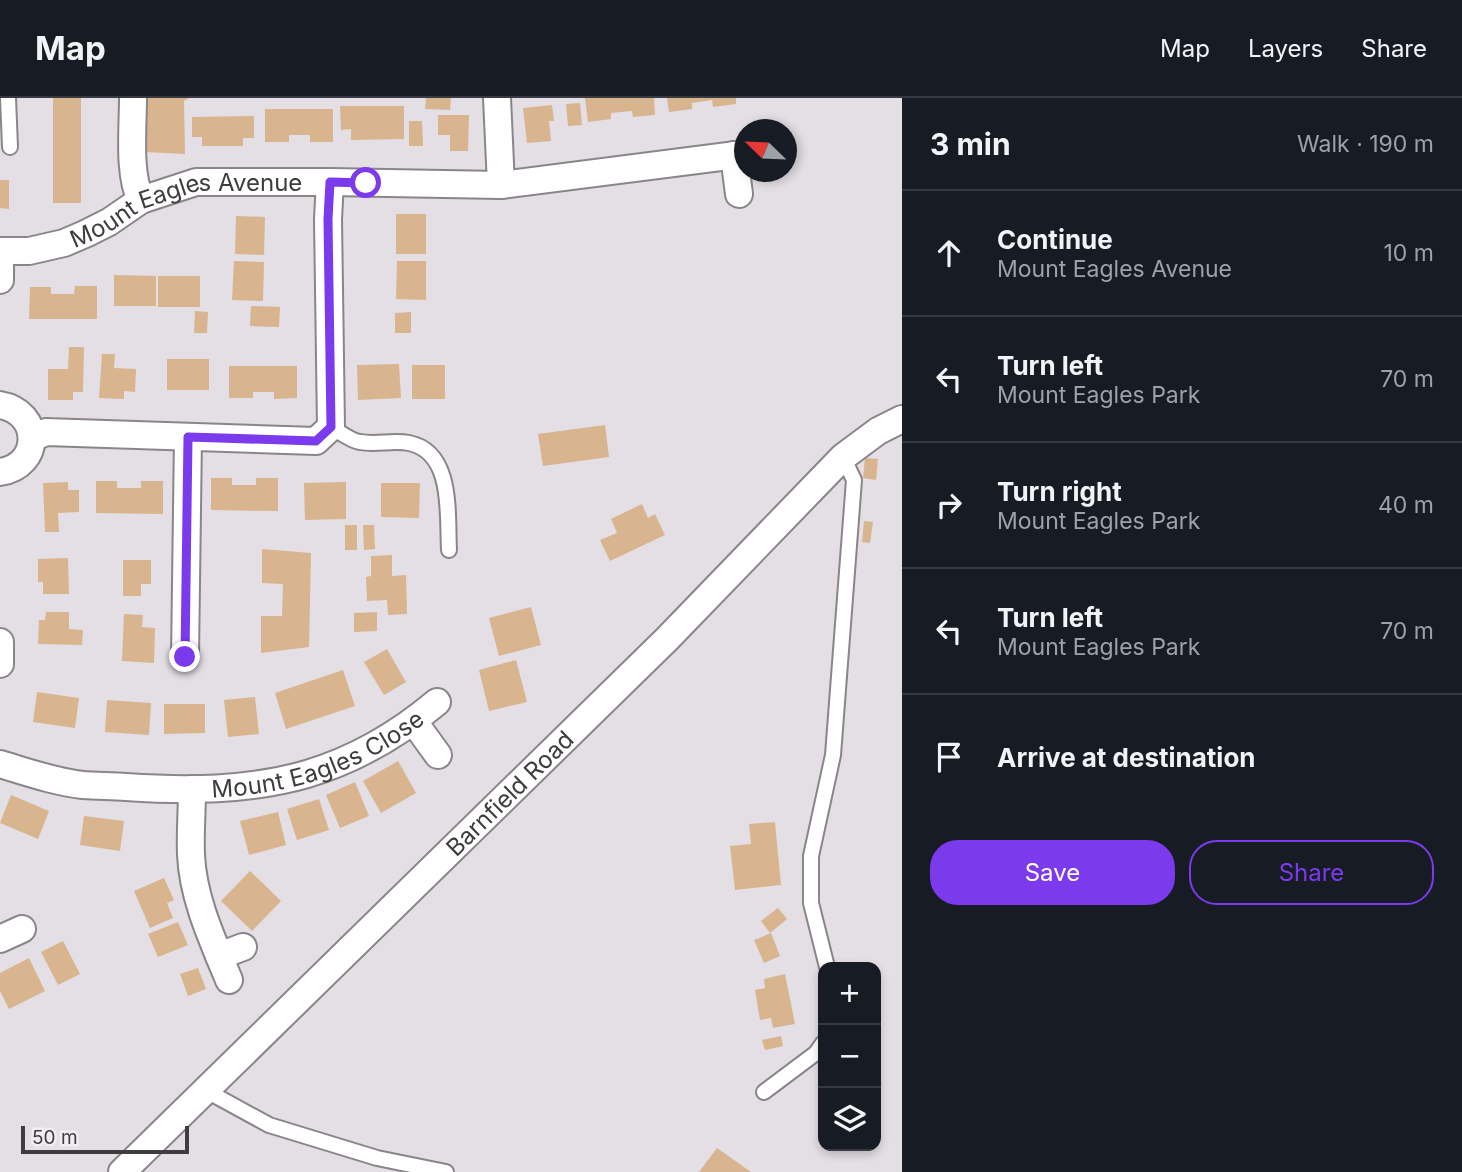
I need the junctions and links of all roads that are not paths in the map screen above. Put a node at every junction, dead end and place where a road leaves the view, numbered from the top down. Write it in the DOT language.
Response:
graph roads {
  1 [pos="8,98"];
  2 [pos="133,98"];
  3 [pos="497,98"];
  4 [pos="10,148"];
  5 [pos="734,155"];
  6 [pos="330,182"];
  7 [pos="739,182"];
  8 [pos="501,186"];
  9 [pos="739,194"];
  10 [pos="141,200"];
  11 [pos="0,251"];
  12 [pos="0,280"];
  13 [pos="0,405"];
  14 [pos="902,419"];
  15 [pos="331,427"];
  16 [pos="188,437"];
  17 [pos="32,439"];
  18 [pos="843,457"];
  19 [pos="0,472"];
  20 [pos="449,550"];
  21 [pos="0,642"];
  22 [pos="185,657"];
  23 [pos="0,663"];
  24 [pos="437,702"];
  25 [pos="414,722"];
  26 [pos="438,755"];
  27 [pos="0,764"];
  28 [pos="192,789"];
  29 [pos="230,961"];
  30 [pos="826,962"];
  31 [pos="818,1050"];
  32 [pos="205,1090"];
  33 [pos="764,1092"];
  34 [pos="122,1172"];
  35 [pos="446,1172"];
  1 -- 4 [label="lane"];
  2 -- 10 [label="street"];
  3 -- 8 [label="street"];
  5 -- 8 [label="street, Mount Eagles Avenue"];
  6 -- 8 [label="street, Mount Eagles Avenue"];
  6 -- 10 [label="street, Mount Eagles Avenue"];
  6 -- 15 [label="street"];
  7 -- 9 [label="street"];
  10 -- 11 [label="street, Mount Eagles Avenue"];
  11 -- 12 [label="street"];
  13 -- 17 [label="street"];
  14 -- 18 [label="street, Barnfield Road"];
  15 -- 16 [label="street"];
  15 -- 20 [label="lane"];
  16 -- 17 [label="street"];
  16 -- 22 [label="street"];
  17 -- 19 [label="street"];
  18 -- 30 [label="lane"];
  18 -- 32 [label="street, Barnfield Road"];
  21 -- 23 [label="street"];
  24 -- 25 [label="street, Mount Eagles Close"];
  25 -- 26 [label="street"];
  25 -- 28 [label="street, Mount Eagles Close"];
  27 -- 28 [label="street, Mount Eagles Close"];
  28 -- 29 [label="street, Mount Eagles Close"];
  31 -- 33 [label="lane"];
  32 -- 34 [label="street, Barnfield Road"];
  32 -- 35 [label="lane"];
}
